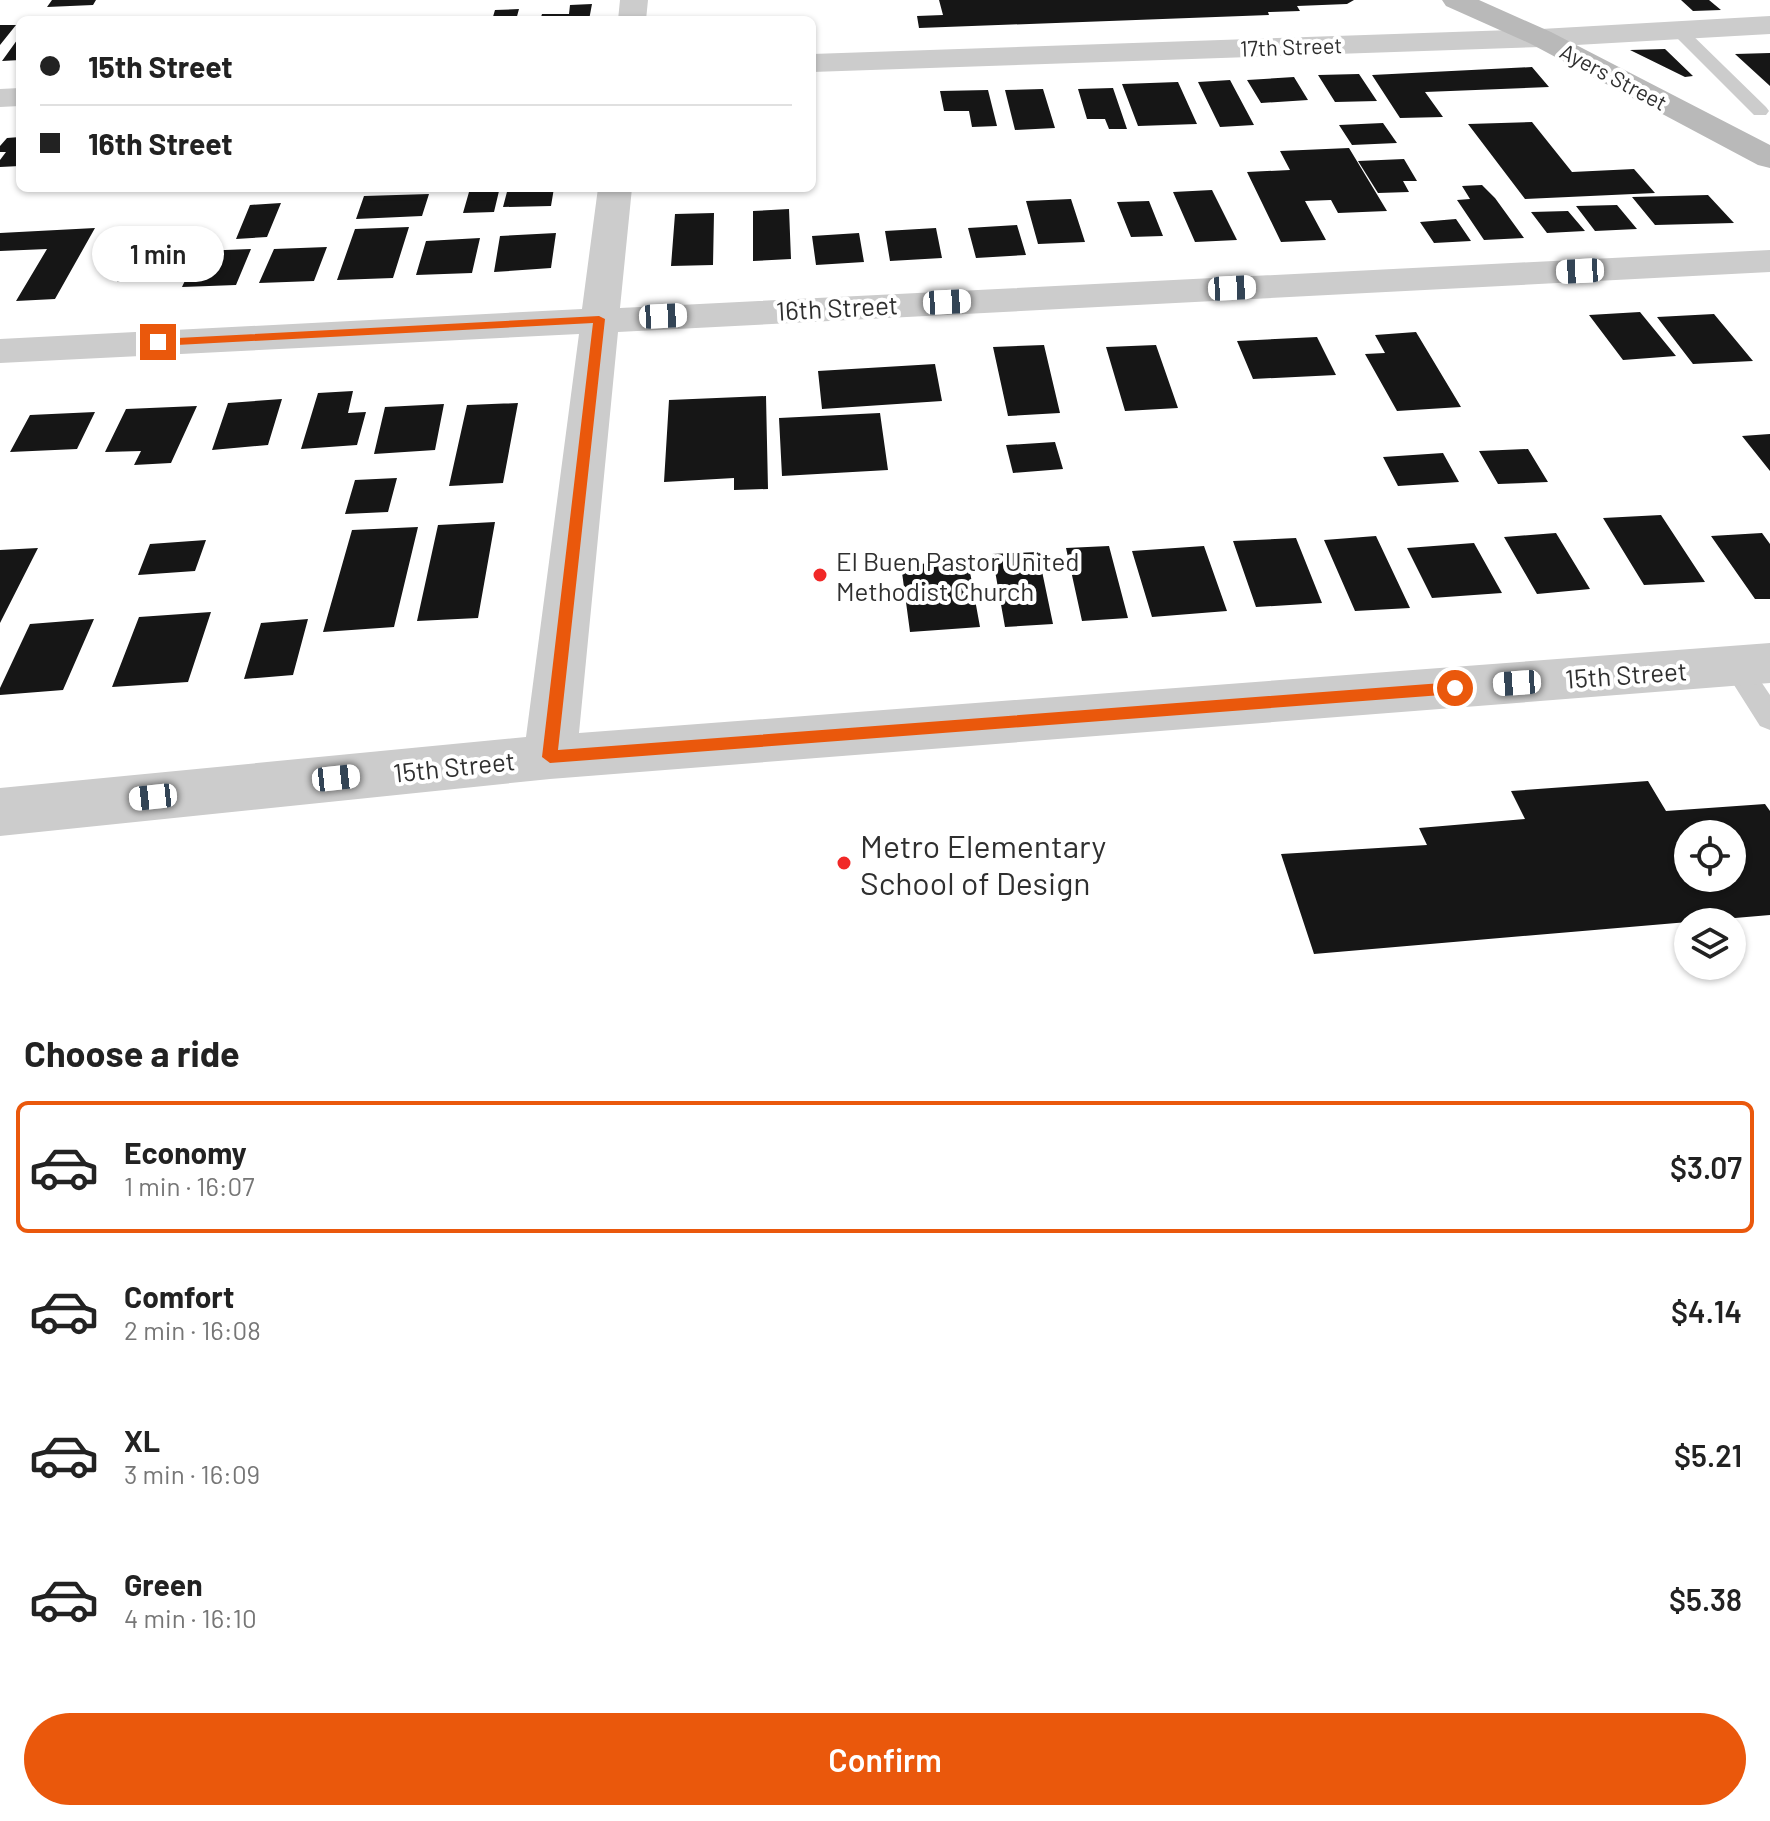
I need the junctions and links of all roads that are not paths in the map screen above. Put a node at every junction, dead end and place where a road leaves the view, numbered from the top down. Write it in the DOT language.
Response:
graph roads {
  1 [pos="1645,0"];
  2 [pos="1466,1"];
  3 [pos="1770,25"];
  4 [pos="1677,29"];
  5 [pos="1541,38"];
  6 [pos="816,63"];
  7 [pos="1760,111"];
  8 [pos="1770,158"];
  9 [pos="615,192"];
  10 [pos="1770,261"];
  11 [pos="599,319"];
  12 [pos="0,351"];
  13 [pos="1753,665"];
  14 [pos="1770,718"];
  15 [pos="550,757"];
  16 [pos="0,812"];
  1 -- 4 [label="street"];
  2 -- 5 [label="main road, Ayers Street"];
  3 -- 4 [label="street, 17th Street"];
  4 -- 5 [label="street, 17th Street"];
  4 -- 7 [label="lane"];
  5 -- 6 [label="street, 17th Street"];
  5 -- 8 [label="main road, Ayers Street"];
  9 -- 11 [label="street"];
  10 -- 11 [label="street, 16th Street"];
  11 -- 12 [label="street, 16th Street"];
  11 -- 15 [label="street"];
  13 -- 14 [label="lane"];
  13 -- 15 [label="street, 15th Street"];
  15 -- 16 [label="street, 15th Street"];
}
